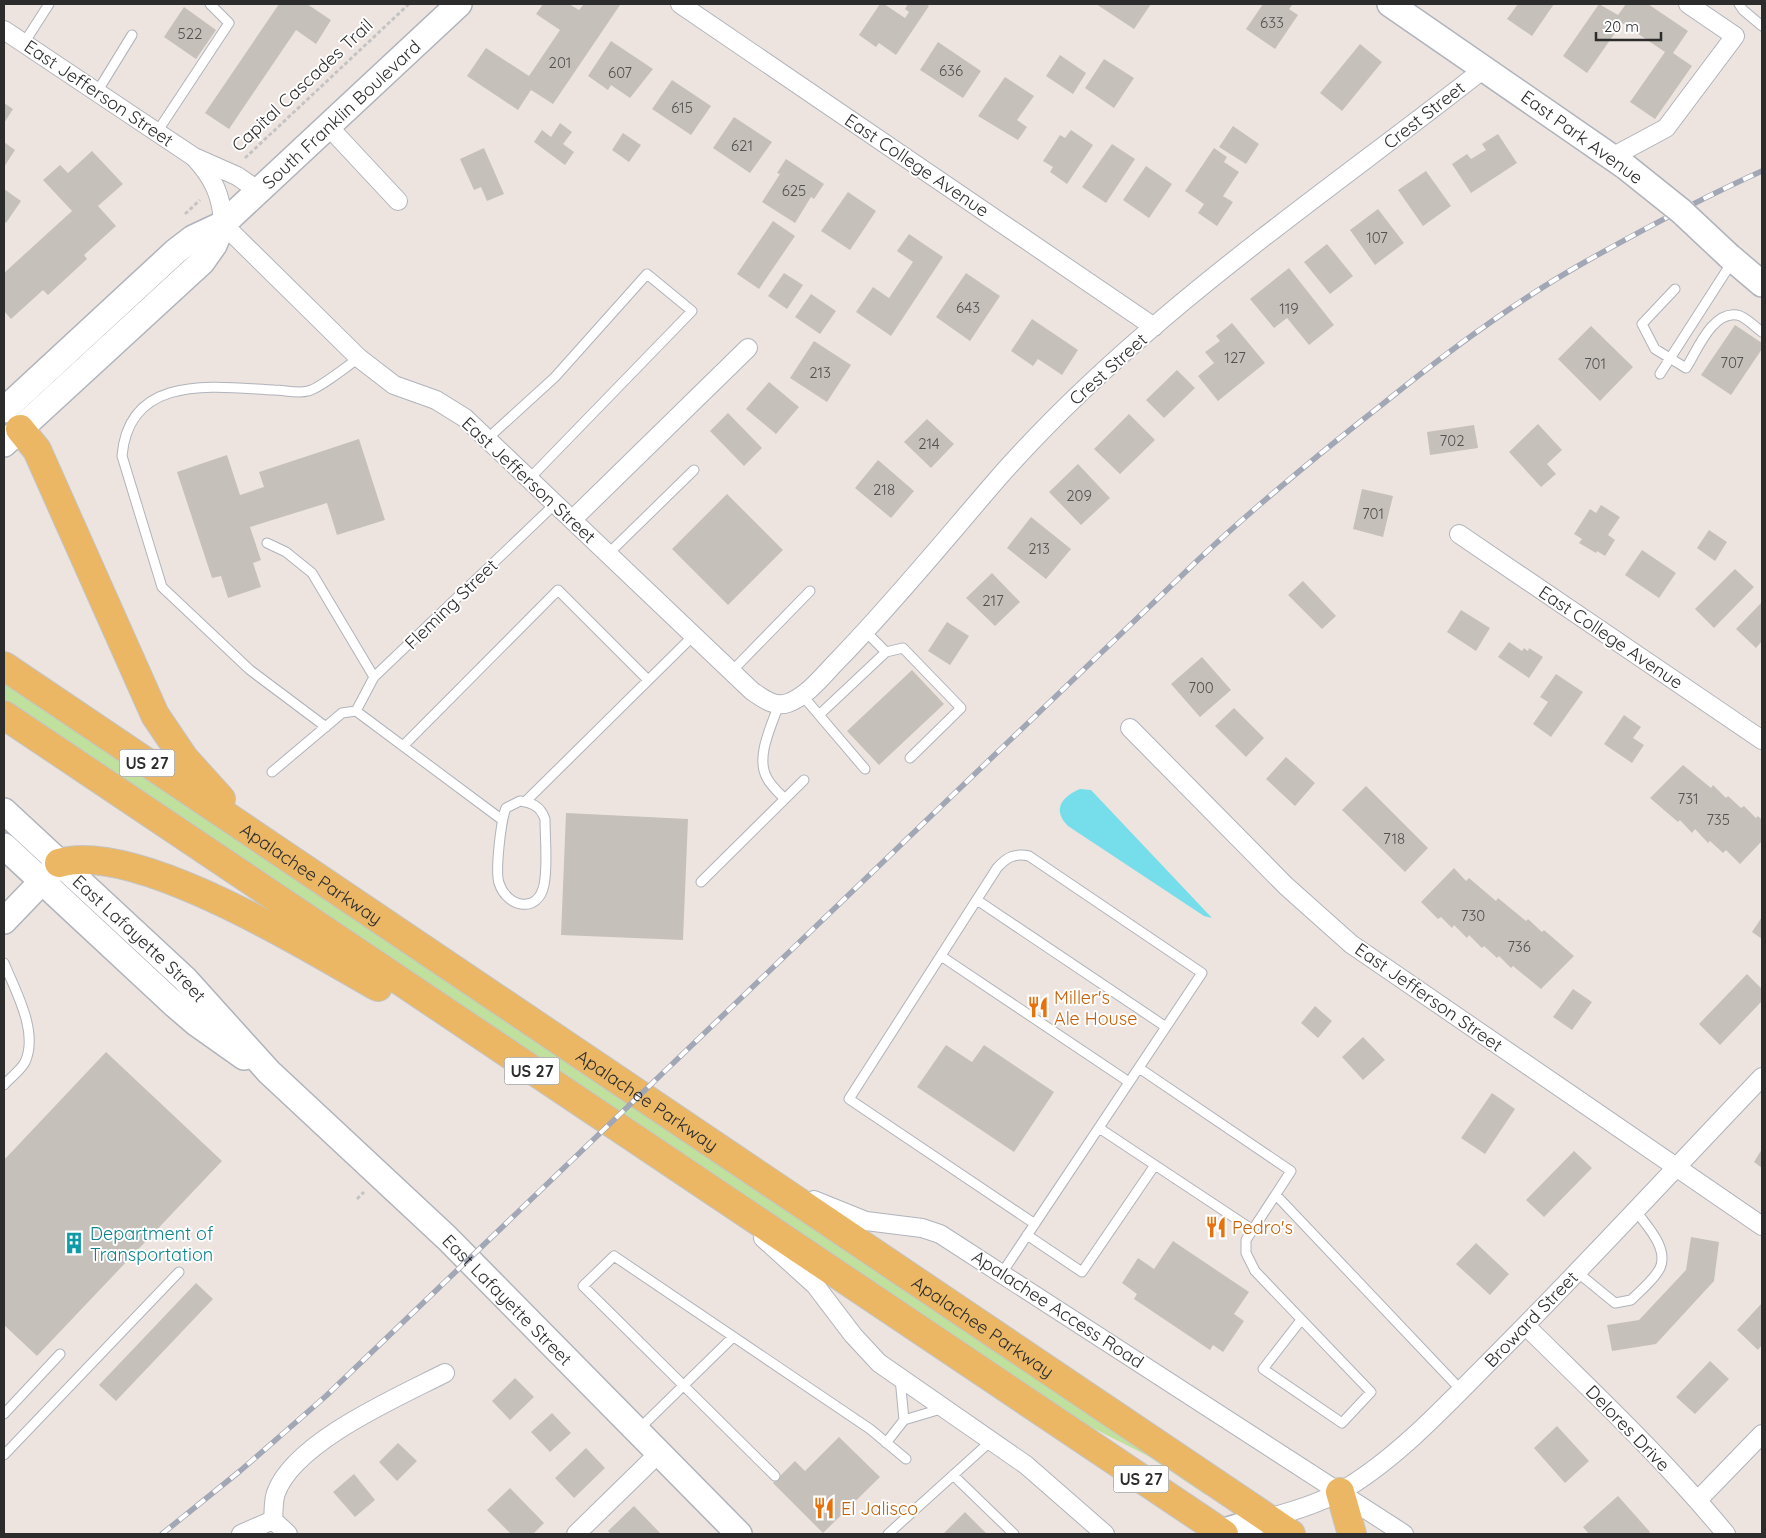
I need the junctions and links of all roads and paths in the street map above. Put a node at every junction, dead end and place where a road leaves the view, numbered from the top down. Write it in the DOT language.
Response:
graph roads {
  1 [pos="49,4"];
  2 [pos="210,4"];
  3 [pos="408,4"];
  4 [pos="458,4"];
  5 [pos="680,4"];
  6 [pos="1688,4"];
  7 [pos="1739,4"];
  8 [pos="1394,5"];
  9 [pos="1762,26"];
  10 [pos="4,30"];
  11 [pos="132,36"];
  12 [pos="24,43"];
  13 [pos="1485,68"];
  14 [pos="97,92"];
  15 [pos="328,126"];
  16 [pos="157,132"];
  17 [pos="194,157"];
  18 [pos="244,159"];
  19 [pos="1619,162"];
  20 [pos="259,191"];
  21 [pos="398,201"];
  22 [pos="223,224"];
  23 [pos="1732,258"];
  24 [pos="1762,284"];
  25 [pos="1675,289"];
  26 [pos="1154,327"];
  27 [pos="1762,332"];
  28 [pos="748,348"];
  29 [pos="359,358"];
  30 [pos="1670,359"];
  31 [pos="1660,374"];
  32 [pos="8,425"];
  33 [pos="487,439"];
  34 [pos="694,470"];
  35 [pos="529,479"];
  36 [pos="555,504"];
  37 [pos="572,520"];
  38 [pos="1459,534"];
  39 [pos="267,543"];
  40 [pos="608,554"];
  41 [pos="810,591"];
  42 [pos="865,632"];
  43 [pos="693,636"];
  44 [pos="886,652"];
  45 [pos="4,666"];
  46 [pos="732,672"];
  47 [pos="374,677"];
  48 [pos="648,680"];
  49 [pos="802,695"];
  50 [pos="775,703"];
  51 [pos="356,711"];
  52 [pos="4,715"];
  53 [pos="819,715"];
  54 [pos="326,727"];
  55 [pos="1130,728"];
  56 [pos="1762,740"];
  57 [pos="403,746"];
  58 [pos="910,758"];
  59 [pos="865,769"];
  60 [pos="272,772"];
  61 [pos="804,780"];
  62 [pos="785,799"];
  63 [pos="525,802"];
  64 [pos="4,811"];
  65 [pos="501,819"];
  66 [pos="4,846"];
  67 [pos="290,860"];
  68 [pos="51,872"];
  69 [pos="701,882"];
  70 [pos="977,900"];
  71 [pos="4,921"];
  72 [pos="940,956"];
  73 [pos="4,962"];
  74 [pos="1166,1027"];
  75 [pos="1139,1068"];
  76 [pos="1762,1077"];
  77 [pos="543,1079"];
  78 [pos="1129,1082"];
  79 [pos="4,1085"];
  80 [pos="1099,1128"];
  81 [pos="692,1129"];
  82 [pos="670,1165"];
  83 [pos="1155,1165"];
  84 [pos="1676,1167"];
  85 [pos="1276,1195"];
  86 [pos="1635,1210"];
  87 [pos="1035,1224"];
  88 [pos="1762,1226"];
  89 [pos="1253,1230"];
  90 [pos="1028,1235"];
  91 [pos="179,1272"];
  92 [pos="1577,1272"];
  93 [pos="1002,1273"];
  94 [pos="1301,1320"];
  95 [pos="1526,1326"];
  96 [pos="733,1336"];
  97 [pos="60,1354"];
  98 [pos="445,1373"];
  99 [pos="900,1378"];
  100 [pos="684,1386"];
  101 [pos="1461,1390"];
  102 [pos="944,1408"];
  103 [pos="4,1414"];
  104 [pos="904,1420"];
  105 [pos="638,1431"];
  106 [pos="1762,1434"];
  107 [pos="992,1440"];
  108 [pos="886,1442"];
  109 [pos="659,1453"];
  110 [pos="4,1455"];
  111 [pos="906,1459"];
  112 [pos="953,1475"];
  113 [pos="774,1476"];
  114 [pos="1340,1492"];
  115 [pos="1698,1500"];
  116 [pos="1267,1518"];
  117 [pos="273,1520"];
  118 [pos="241,1534"];
  119 [pos="288,1534"];
  120 [pos="576,1534"];
  121 [pos="739,1534"];
  122 [pos="888,1534"];
  123 [pos="1014,1534"];
  124 [pos="1105,1534"];
  125 [pos="1220,1534"];
  126 [pos="1291,1534"];
  127 [pos="1352,1534"];
  128 [pos="1404,1534"];
  129 [pos="1726,1534"];
  1 -- 12 [label="lane"];
  2 -- 16 [label="lane"];
  3 -- 18 [label="path, Capital Cascades Trail"];
  4 -- 15 [label="street, South Franklin Boulevard"];
  5 -- 26 [label="street, East College Avenue"];
  6 -- 19 [label="street"];
  7 -- 9 [label="lane"];
  8 -- 13 [label="street, East Park Avenue"];
  10 -- 12 [label="street, East Jefferson Street"];
  11 -- 14 [label="lane"];
  12 -- 14 [label="street, East Jefferson Street"];
  13 -- 19 [label="street, East Park Avenue"];
  13 -- 26 [label="street, Crest Street"];
  14 -- 16 [label="street, East Jefferson Street"];
  15 -- 20 [label="street, South Franklin Boulevard"];
  15 -- 21 [label="street"];
  16 -- 17 [label="street, East Jefferson Street"];
  17 -- 20 [label="street, East Jefferson Street"];
  17 -- 22 [label="street, East Jefferson Street"];
  19 -- 23 [label="street, East Park Avenue, bridge"];
  20 -- 22 [label="street, South Franklin Boulevard"];
  22 -- 29 [label="street, East Jefferson Street"];
  22 -- 32 [label="street, South Franklin Boulevard"];
  23 -- 24 [label="street, East Park Avenue"];
  23 -- 30 [label="lane"];
  25 -- 30 [label="lane"];
  26 -- 42 [label="street, Crest Street"];
  27 -- 30 [label="lane"];
  28 -- 37 [label="street"];
  29 -- 33 [label="street, East Jefferson Street"];
  29 -- 54 [label="lane"];
  30 -- 31 [label="lane"];
  32 -- 67 [label="main road"];
  33 -- 35 [label="street, East Jefferson Street"];
  33 -- 35 [label="lane"];
  34 -- 40 [label="lane"];
  35 -- 36 [label="street, East Jefferson Street"];
  36 -- 37 [label="street, East Jefferson Street"];
  36 -- 47 [label="lane, Fleming Street"];
  37 -- 40 [label="street, East Jefferson Street"];
  38 -- 56 [label="street, East College Avenue"];
  39 -- 47 [label="lane"];
  40 -- 43 [label="street, East Jefferson Street"];
  41 -- 46 [label="lane"];
  42 -- 44 [label="lane"];
  42 -- 49 [label="street, Crest Street"];
  43 -- 46 [label="street, East Jefferson Street"];
  43 -- 48 [label="lane"];
  44 -- 53 [label="lane"];
  44 -- 58 [label="lane"];
  45 -- 67 [label="main road, Apalachee Parkway / US 27"];
  46 -- 50 [label="street, East Jefferson Street"];
  47 -- 51 [label="lane, Fleming Street"];
  48 -- 57 [label="lane"];
  48 -- 63 [label="lane"];
  49 -- 50 [label="street, Crest Street"];
  49 -- 53 [label="lane"];
  50 -- 62 [label="lane"];
  51 -- 54 [label="lane"];
  51 -- 57 [label="lane"];
  52 -- 77 [label="main road, US 27"];
  53 -- 59 [label="lane"];
  54 -- 60 [label="lane"];
  55 -- 84 [label="street, East Jefferson Street"];
  57 -- 65 [label="lane"];
  61 -- 62 [label="lane"];
  62 -- 69 [label="lane"];
  63 -- 65 [label="lane"];
  63 -- 65 [label="lane"];
  64 -- 68 [label="street, East Lafayette Street"];
  66 -- 68 [label="street, East Lafayette Street"];
  67 -- 81 [label="main road, Apalachee Parkway / US 27"];
  68 -- 71 [label="street"];
  68 -- 77 [label="main road"];
  68 -- 105 [label="street, East Lafayette Street"];
  70 -- 72 [label="lane"];
  70 -- 74 [label="lane"];
  70 -- 74 [label="lane"];
  72 -- 78 [label="lane"];
  72 -- 87 [label="lane"];
  73 -- 79 [label="lane"];
  74 -- 75 [label="lane"];
  75 -- 78 [label="lane"];
  75 -- 85 [label="lane"];
  76 -- 84 [label="street, Broward Street"];
  77 -- 82 [label="main road, US 27"];
  78 -- 80 [label="lane"];
  80 -- 83 [label="lane"];
  80 -- 87 [label="lane"];
  81 -- 93 [label="street, Apalachee Access Road"];
  81 -- 116 [label="main road, Apalachee Parkway / US 27"];
  82 -- 99 [label="street"];
  82 -- 125 [label="main road, US 27"];
  83 -- 89 [label="lane"];
  83 -- 90 [label="lane"];
  84 -- 86 [label="street, Broward Street"];
  84 -- 88 [label="street, East Jefferson Street"];
  85 -- 89 [label="lane"];
  85 -- 101 [label="lane"];
  86 -- 92 [label="street, Broward Street"];
  86 -- 92 [label="lane"];
  87 -- 90 [label="lane"];
  89 -- 94 [label="lane"];
  90 -- 93 [label="lane"];
  91 -- 110 [label="lane"];
  92 -- 95 [label="street, Broward Street"];
  93 -- 114 [label="street, Apalachee Access Road"];
  94 -- 94 [label="lane"];
  95 -- 101 [label="street, Broward Street"];
  95 -- 115 [label="street, Delores Drive"];
  96 -- 100 [label="lane"];
  96 -- 100 [label="lane"];
  96 -- 108 [label="lane"];
  97 -- 103 [label="lane"];
  98 -- 117 [label="street"];
  99 -- 102 [label="street"];
  99 -- 104 [label="lane"];
  100 -- 105 [label="lane"];
  100 -- 113 [label="lane"];
  101 -- 114 [label="street, Broward Street"];
  102 -- 104 [label="lane"];
  102 -- 107 [label="street"];
  104 -- 108 [label="lane"];
  105 -- 109 [label="street, East Lafayette Street"];
  106 -- 115 [label="street"];
  107 -- 112 [label="lane"];
  107 -- 124 [label="street"];
  108 -- 111 [label="lane"];
  109 -- 120 [label="street"];
  109 -- 121 [label="street, East Lafayette Street"];
  112 -- 122 [label="lane"];
  112 -- 123 [label="lane"];
  114 -- 116 [label="street, Broward Street"];
  114 -- 127 [label="main road"];
  114 -- 128 [label="street, Apalachee Access Road"];
  115 -- 129 [label="street, Delores Drive"];
  116 -- 125 [label="street"];
  116 -- 126 [label="main road, Apalachee Parkway / US 27"];
  117 -- 118 [label="street"];
  117 -- 119 [label="street"];
}
